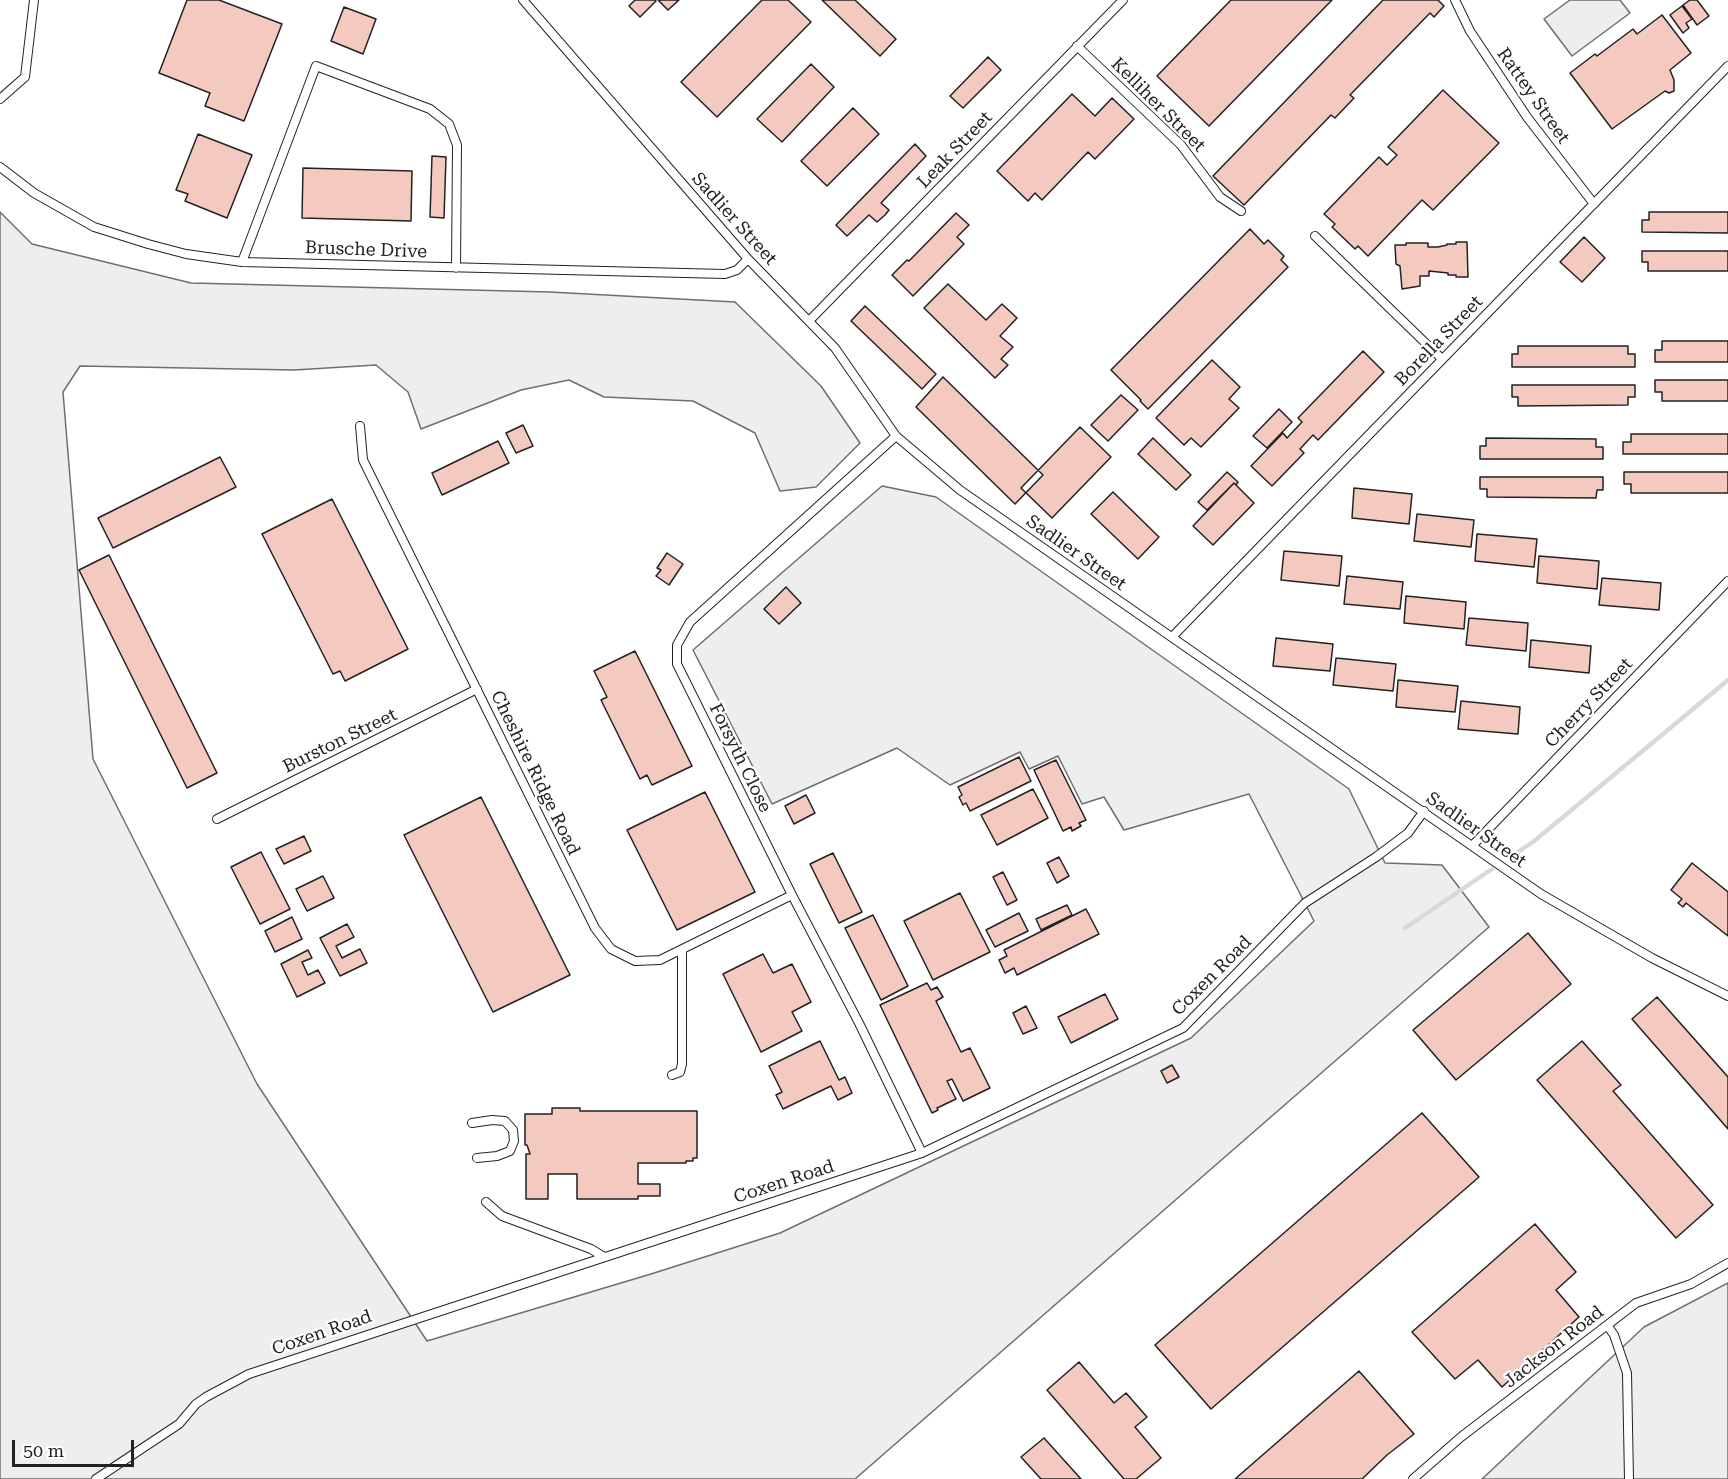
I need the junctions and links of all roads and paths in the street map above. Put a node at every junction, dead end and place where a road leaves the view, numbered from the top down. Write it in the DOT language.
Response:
graph roads {
  1 [pos="34,0"];
  2 [pos="523,0"];
  3 [pos="1123,0"];
  4 [pos="1455,0"];
  5 [pos="1077,46"];
  6 [pos="1728,66"];
  7 [pos="0,99"];
  8 [pos="0,167"];
  9 [pos="1594,204"];
  10 [pos="1241,211"];
  11 [pos="1315,236"];
  12 [pos="748,259"];
  13 [pos="242,262"];
  14 [pos="456,268"];
  15 [pos="809,321"];
  16 [pos="1442,359"];
  17 [pos="360,426"];
  18 [pos="896,436"];
  19 [pos="1728,581"];
  20 [pos="1172,637"];
  21 [pos="477,689"];
  22 [pos="1424,811"];
  23 [pos="217,819"];
  24 [pos="1472,846"];
  25 [pos="792,896"];
  26 [pos="682,950"];
  27 [pos="1728,996"];
  28 [pos="672,1075"];
  29 [pos="472,1123"];
  30 [pos="922,1153"];
  31 [pos="477,1158"];
  32 [pos="486,1202"];
  33 [pos="604,1257"];
  34 [pos="1728,1263"];
  35 [pos="1607,1325"];
  36 [pos="96,1479"];
  37 [pos="1413,1479"];
  38 [pos="1629,1479"];
  1 -- 7 [label="lane"];
  2 -- 12 [label="lane, Sadlier Street"];
  3 -- 5 [label="lane, Leak Street"];
  4 -- 9 [label="lane, Rattey Street"];
  5 -- 10 [label="lane, Kelliher Street"];
  5 -- 15 [label="lane, Leak Street"];
  6 -- 9 [label="lane, Borella Street"];
  8 -- 13 [label="lane, Brusche Drive"];
  9 -- 16 [label="lane, Borella Street"];
  11 -- 16 [label="lane"];
  12 -- 14 [label="lane, Brusche Drive"];
  12 -- 15 [label="lane, Sadlier Street"];
  13 -- 14 [label="lane, Brusche Drive"];
  13 -- 14 [label="lane"];
  15 -- 18 [label="lane, Sadlier Street"];
  16 -- 20 [label="lane, Borella Street"];
  17 -- 21 [label="lane, Cheshire Ridge Road"];
  18 -- 20 [label="lane, Sadlier Street"];
  18 -- 25 [label="lane, Forsyth Close"];
  19 -- 24 [label="lane, Cherry Street"];
  20 -- 22 [label="lane, Sadlier Street"];
  21 -- 23 [label="lane, Burston Street"];
  21 -- 26 [label="lane, Cheshire Ridge Road"];
  22 -- 24 [label="lane, Sadlier Street"];
  22 -- 30 [label="lane, Coxen Road"];
  24 -- 27 [label="lane, Sadlier Street"];
  25 -- 26 [label="lane, Cheshire Ridge Road"];
  25 -- 30 [label="lane, Forsyth Close"];
  26 -- 28 [label="lane"];
  29 -- 31 [label="lane"];
  30 -- 33 [label="lane, Coxen Road"];
  32 -- 33 [label="lane"];
  33 -- 36 [label="lane, Coxen Road"];
  34 -- 35 [label="lane, Jackson Road"];
  35 -- 37 [label="lane, Jackson Road"];
  35 -- 38 [label="lane"];
}
